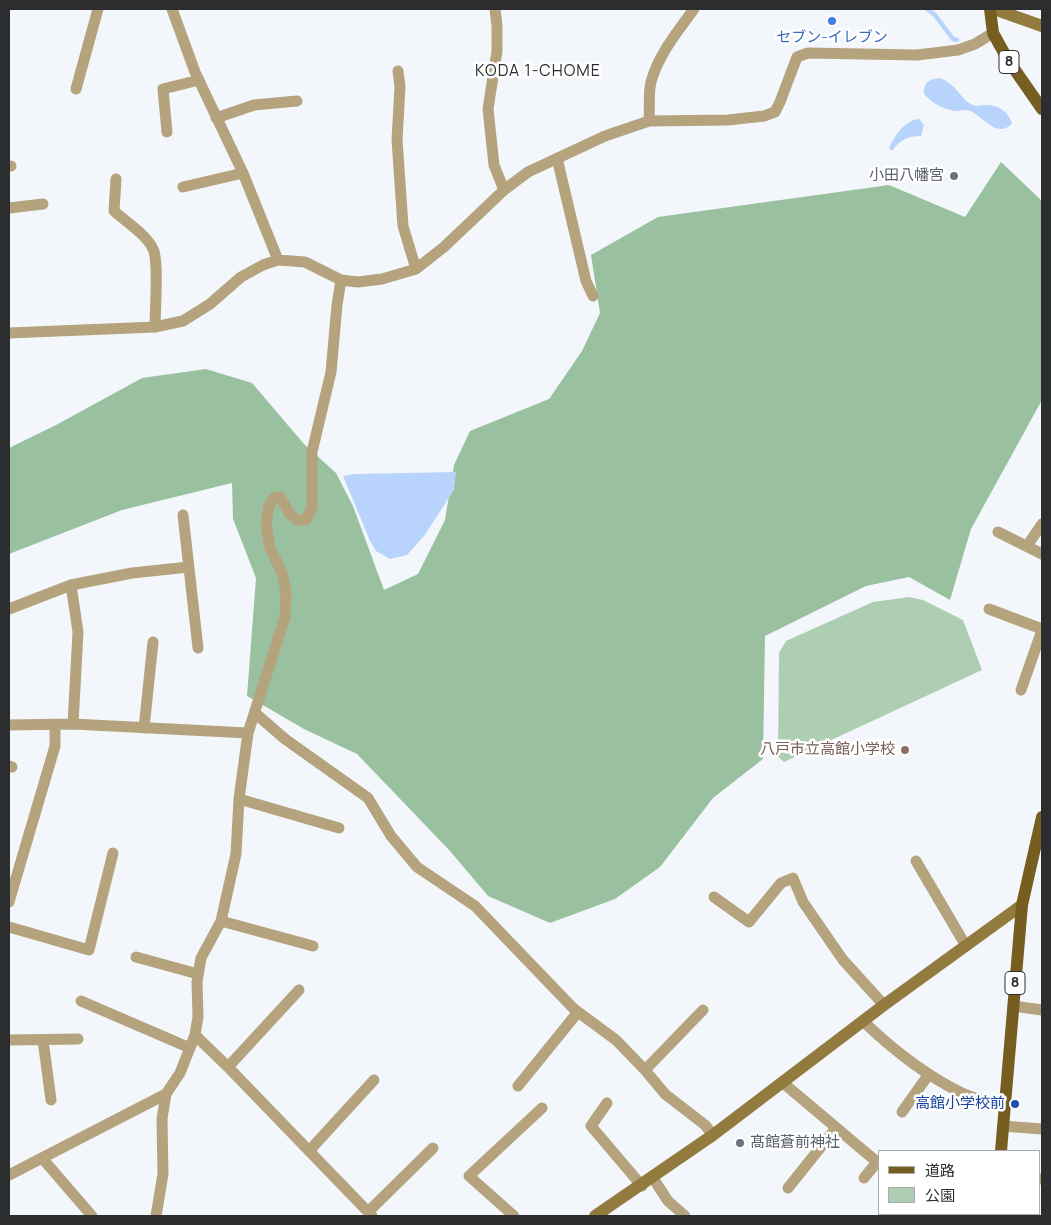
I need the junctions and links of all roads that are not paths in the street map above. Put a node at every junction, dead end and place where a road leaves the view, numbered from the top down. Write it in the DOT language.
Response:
graph roads {
  1 [pos="98,9"];
  2 [pos="172,9"];
  3 [pos="494,9"];
  4 [pos="694,9"];
  5 [pos="990,9"];
  6 [pos="994,9"];
  7 [pos="1042,26"];
  8 [pos="993,34"];
  9 [pos="398,71"];
  10 [pos="198,80"];
  11 [pos="76,89"];
  12 [pos="297,101"];
  13 [pos="1042,109"];
  14 [pos="216,118"];
  15 [pos="649,121"];
  16 [pos="167,132"];
  17 [pos="557,158"];
  18 [pos="242,173"];
  19 [pos="116,179"];
  20 [pos="183,187"];
  21 [pos="504,190"];
  22 [pos="43,204"];
  23 [pos="9,208"];
  24 [pos="278,260"];
  25 [pos="416,269"];
  26 [pos="341,280"];
  27 [pos="593,296"];
  28 [pos="155,327"];
  29 [pos="9,333"];
  30 [pos="183,515"];
  31 [pos="1042,524"];
  32 [pos="998,532"];
  33 [pos="1027,546"];
  34 [pos="1042,554"];
  35 [pos="188,567"];
  36 [pos="72,585"];
  37 [pos="9,609"];
  38 [pos="989,609"];
  39 [pos="1042,630"];
  40 [pos="153,642"];
  41 [pos="198,648"];
  42 [pos="1021,690"];
  43 [pos="255,713"];
  44 [pos="73,724"];
  45 [pos="9,725"];
  46 [pos="55,725"];
  47 [pos="144,728"];
  48 [pos="248,733"];
  49 [pos="239,799"];
  50 [pos="1042,817"];
  51 [pos="339,828"];
  52 [pos="1038,850"];
  53 [pos="113,853"];
  54 [pos="9,859"];
  55 [pos="22,861"];
  56 [pos="916,861"];
  57 [pos="714,897"];
  58 [pos="9,902"];
  59 [pos="1022,905"];
  60 [pos="221,921"];
  61 [pos="9,927"];
  62 [pos="314,946"];
  63 [pos="966,946"];
  64 [pos="136,957"];
  65 [pos="198,974"];
  66 [pos="299,990"];
  67 [pos="81,1001"];
  68 [pos="884,1005"];
  69 [pos="1013,1006"];
  70 [pos="703,1010"];
  71 [pos="1042,1010"];
  72 [pos="578,1012"];
  73 [pos="863,1021"];
  74 [pos="195,1035"];
  75 [pos="78,1039"];
  76 [pos="9,1040"];
  77 [pos="44,1040"];
  78 [pos="190,1048"];
  79 [pos="228,1067"];
  80 [pos="645,1070"];
  81 [pos="929,1074"];
  82 [pos="374,1080"];
  83 [pos="782,1082"];
  84 [pos="518,1086"];
  85 [pos="166,1094"];
  86 [pos="51,1100"];
  87 [pos="607,1103"];
  88 [pos="1005,1104"];
  89 [pos="542,1108"];
  90 [pos="902,1112"];
  91 [pos="1004,1126"];
  92 [pos="836,1128"];
  93 [pos="1042,1129"];
  94 [pos="714,1135"];
  95 [pos="433,1148"];
  96 [pos="1001,1150"];
  97 [pos="309,1151"];
  98 [pos="42,1158"];
  99 [pos="9,1175"];
  100 [pos="653,1178"];
  101 [pos="864,1178"];
  102 [pos="642,1186"];
  103 [pos="788,1188"];
  104 [pos="160,1214"];
  105 [pos="370,1214"];
  106 [pos="92,1216"];
  107 [pos="514,1216"];
  108 [pos="595,1216"];
  109 [pos="685,1216"];
  1 -- 11 [label="street"];
  2 -- 10 [label="street"];
  3 -- 21 [label="street"];
  4 -- 15 [label="street"];
  5 -- 8 [label="main road, 8"];
  6 -- 7 [label="street"];
  8 -- 13 [label="main road, 8"];
  8 -- 15 [label="street"];
  9 -- 25 [label="street"];
  10 -- 14 [label="street"];
  10 -- 16 [label="street"];
  12 -- 14 [label="street"];
  14 -- 18 [label="street"];
  15 -- 17 [label="street"];
  17 -- 21 [label="street"];
  17 -- 27 [label="street"];
  18 -- 20 [label="street"];
  18 -- 24 [label="street"];
  19 -- 28 [label="street"];
  21 -- 25 [label="street"];
  22 -- 23 [label="street"];
  24 -- 26 [label="street"];
  24 -- 28 [label="street"];
  25 -- 26 [label="street"];
  26 -- 43 [label="street"];
  28 -- 29 [label="street"];
  30 -- 35 [label="street"];
  31 -- 33 [label="street"];
  32 -- 33 [label="street"];
  33 -- 34 [label="street"];
  35 -- 36 [label="street"];
  35 -- 41 [label="street"];
  36 -- 37 [label="street"];
  36 -- 44 [label="street"];
  38 -- 39 [label="street"];
  39 -- 42 [label="street"];
  40 -- 47 [label="street"];
  43 -- 48 [label="street"];
  43 -- 72 [label="street"];
  44 -- 46 [label="street"];
  44 -- 47 [label="street"];
  45 -- 46 [label="street"];
  46 -- 55 [label="street"];
  47 -- 48 [label="street"];
  48 -- 49 [label="street"];
  49 -- 51 [label="street"];
  49 -- 60 [label="street"];
  50 -- 52 [label="main road, 8"];
  52 -- 59 [label="main road, 8"];
  53 -- 61 [label="street"];
  54 -- 55 [label="street"];
  55 -- 58 [label="street"];
  56 -- 63 [label="street"];
  57 -- 68 [label="street"];
  59 -- 63 [label="street"];
  59 -- 69 [label="main road, 8"];
  60 -- 62 [label="street"];
  60 -- 65 [label="street"];
  63 -- 68 [label="street"];
  64 -- 65 [label="street"];
  65 -- 74 [label="street"];
  66 -- 79 [label="street"];
  67 -- 78 [label="street"];
  68 -- 73 [label="street"];
  69 -- 71 [label="street"];
  69 -- 88 [label="main road, 8"];
  70 -- 80 [label="street"];
  72 -- 80 [label="street"];
  72 -- 84 [label="street"];
  73 -- 81 [label="street"];
  73 -- 83 [label="street"];
  74 -- 78 [label="street"];
  74 -- 79 [label="street"];
  75 -- 77 [label="street"];
  76 -- 77 [label="street"];
  77 -- 86 [label="street"];
  78 -- 85 [label="street"];
  79 -- 97 [label="street"];
  80 -- 94 [label="street"];
  81 -- 88 [label="street"];
  81 -- 90 [label="street"];
  82 -- 97 [label="street"];
  83 -- 92 [label="street"];
  83 -- 94 [label="street"];
  85 -- 98 [label="street"];
  85 -- 104 [label="street"];
  87 -- 102 [label="street"];
  88 -- 91 [label="main road, 8"];
  89 -- 107 [label="street"];
  91 -- 93 [label="street"];
  91 -- 96 [label="main road, 8"];
  92 -- 101 [label="street"];
  92 -- 103 [label="street"];
  94 -- 100 [label="street"];
  95 -- 105 [label="street"];
  97 -- 105 [label="street"];
  98 -- 99 [label="street"];
  98 -- 106 [label="street"];
  100 -- 102 [label="street"];
  100 -- 109 [label="street"];
  102 -- 108 [label="street"];
}
